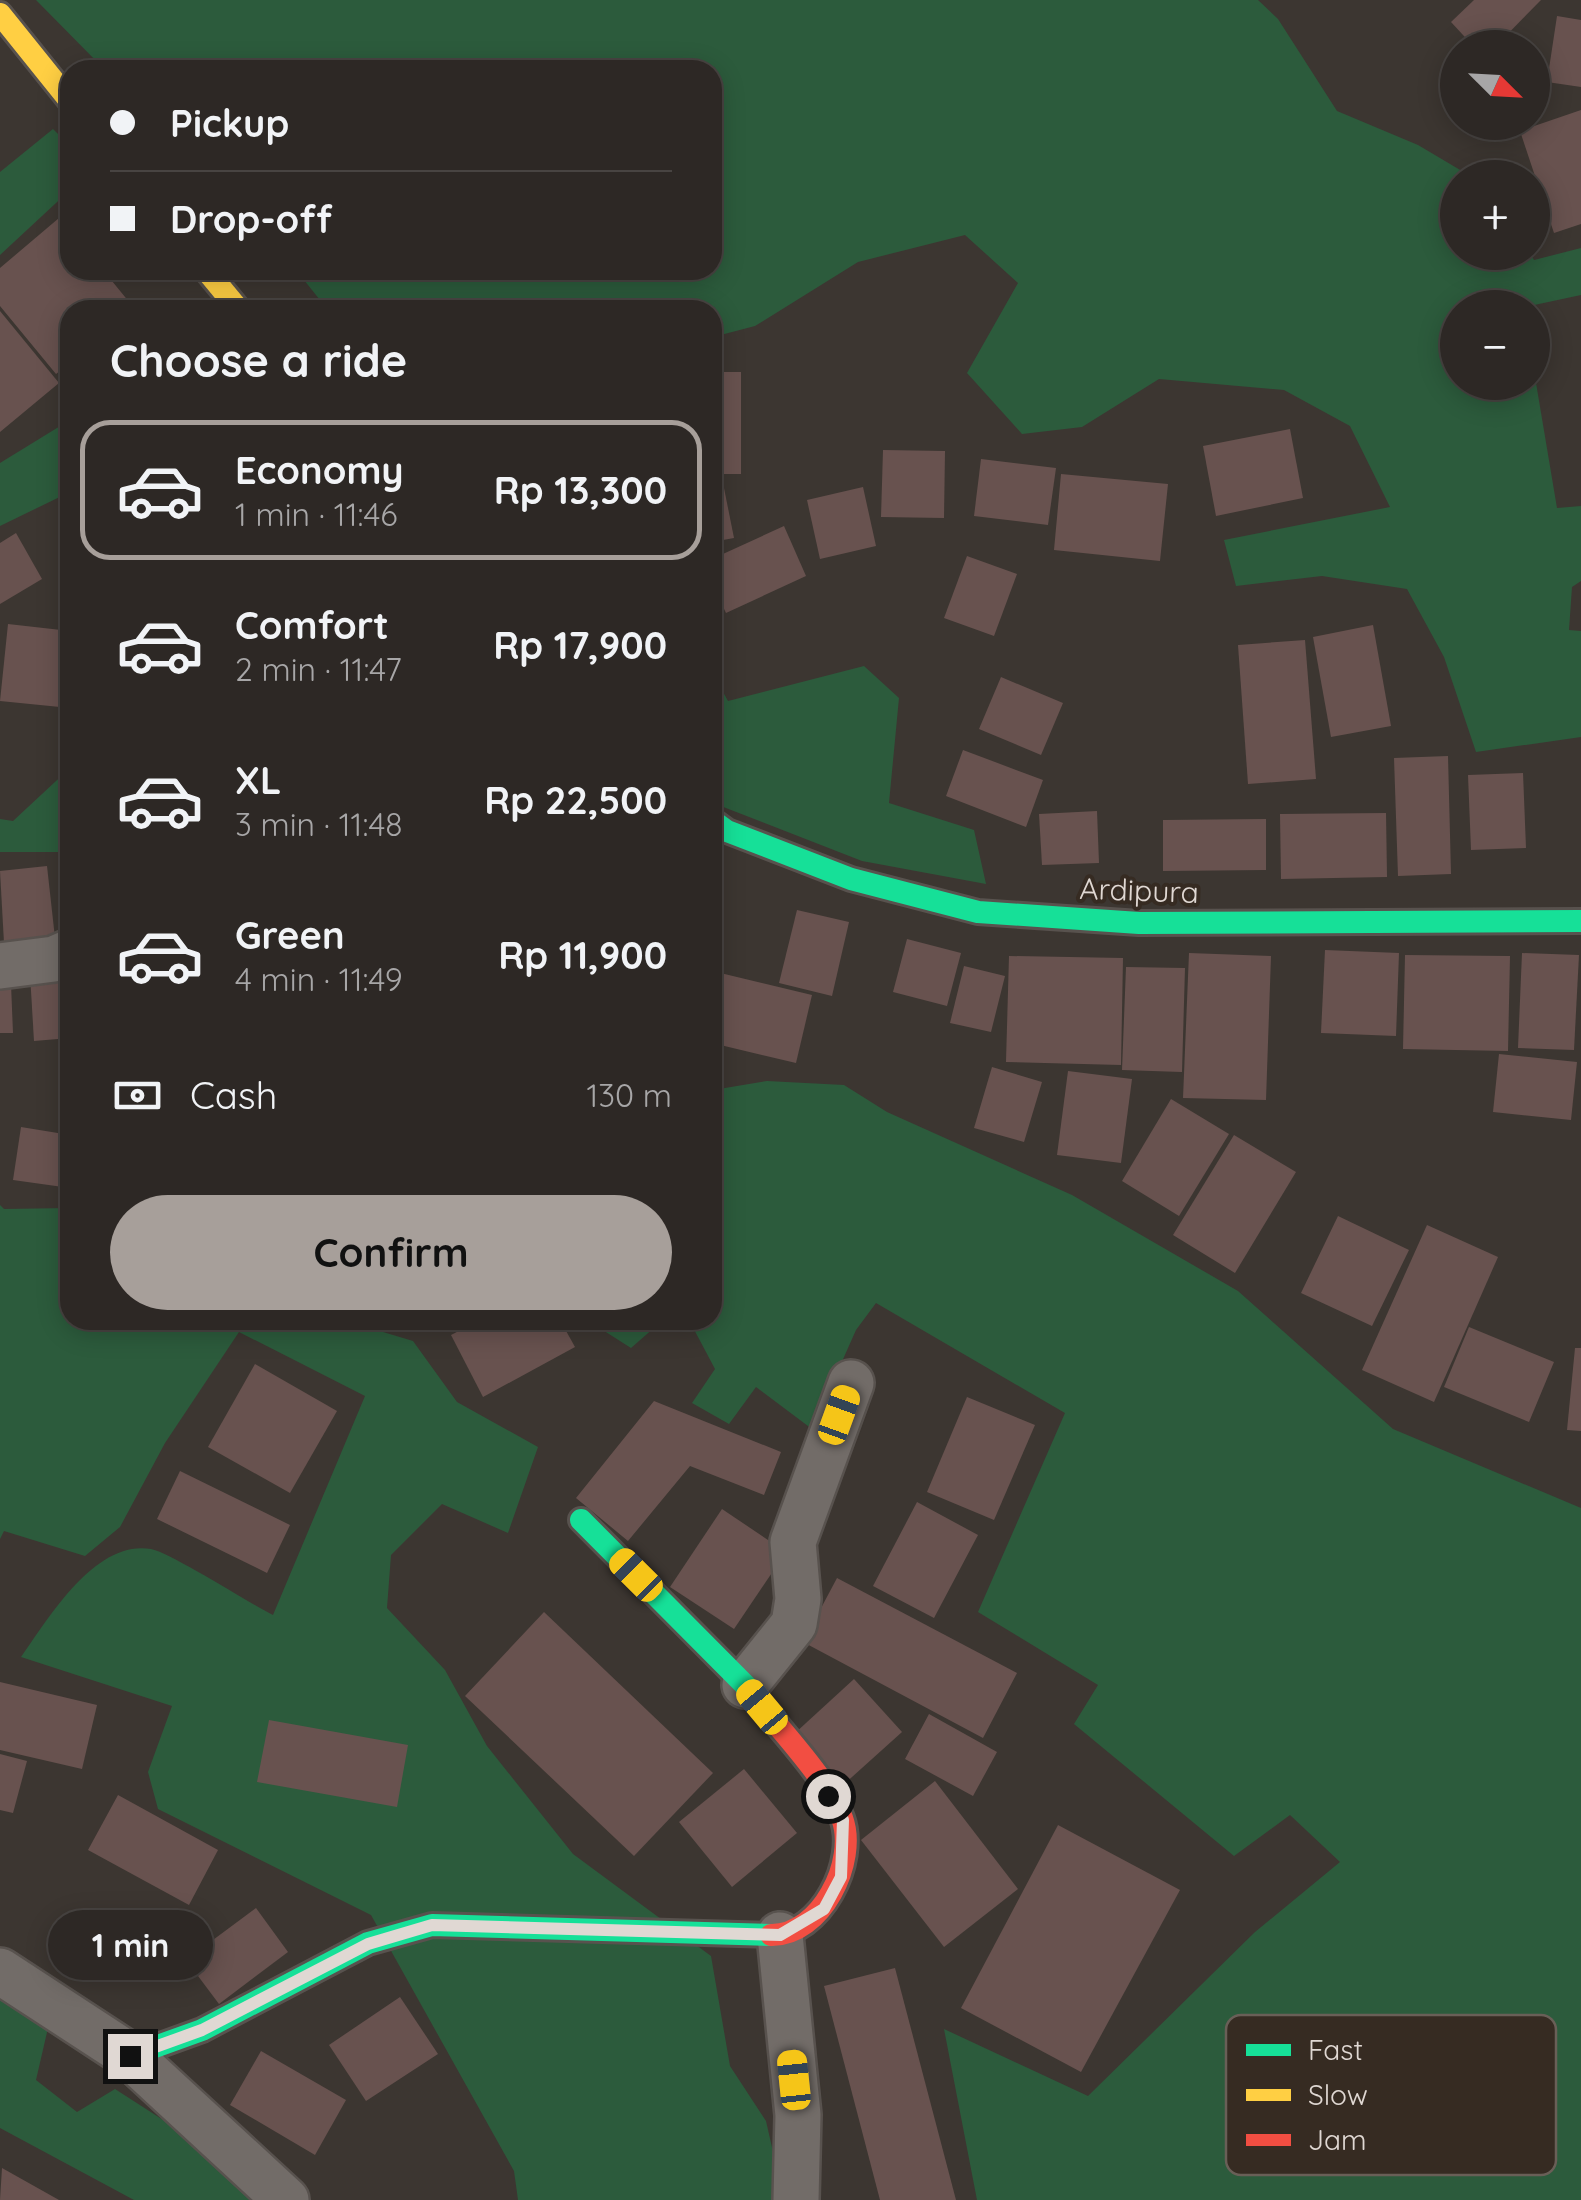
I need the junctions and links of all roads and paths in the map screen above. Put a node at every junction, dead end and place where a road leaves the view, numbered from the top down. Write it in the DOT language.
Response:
graph roads {
  1 [pos="0,14"];
  2 [pos="60,89"];
  3 [pos="214,280"];
  4 [pos="231,300"];
  5 [pos="722,827"];
  6 [pos="1581,921"];
  7 [pos="60,956"];
  8 [pos="0,966"];
  9 [pos="851,1383"];
  10 [pos="581,1520"];
  11 [pos="745,1685"];
  12 [pos="780,1935"];
  13 [pos="0,1971"];
  14 [pos="130,2056"];
  15 [pos="286,2200"];
  16 [pos="796,2200"];
  1 -- 2 [label="street"];
  3 -- 4 [label="street"];
  5 -- 6 [label="street, Ardipura"];
  7 -- 8 [label="street"];
  9 -- 11 [label="street"];
  10 -- 11 [label="street"];
  11 -- 12 [label="street"];
  12 -- 14 [label="street"];
  12 -- 16 [label="street"];
  13 -- 14 [label="street"];
  14 -- 15 [label="street"];
}
